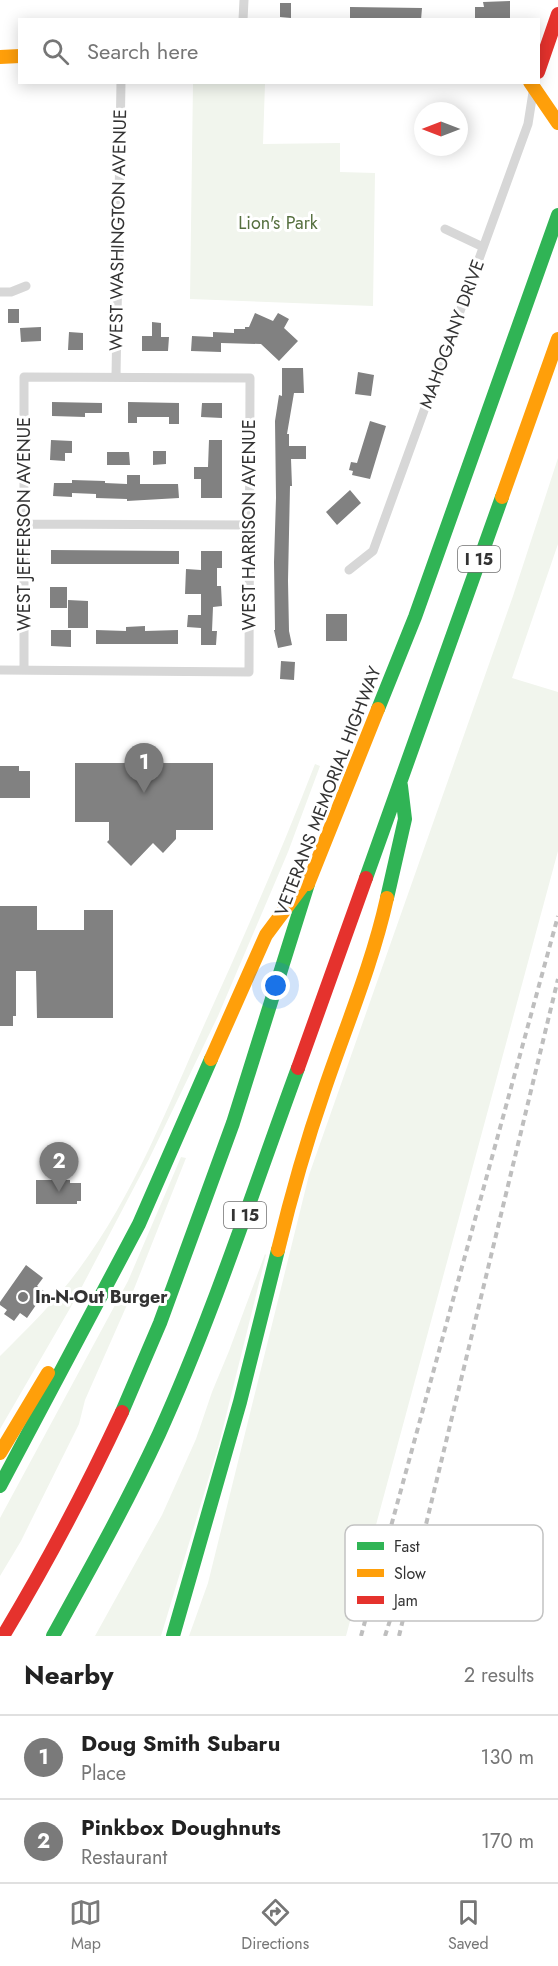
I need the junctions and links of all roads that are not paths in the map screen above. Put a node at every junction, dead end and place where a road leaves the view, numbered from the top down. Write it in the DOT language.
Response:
graph roads {
  1 [pos="244,0"];
  2 [pos="558,14"];
  3 [pos="243,18"];
  4 [pos="18,56"];
  5 [pos="0,57"];
  6 [pos="540,66"];
  7 [pos="121,84"];
  8 [pos="535,84"];
  9 [pos="537,84"];
  10 [pos="558,123"];
  11 [pos="558,215"];
  12 [pos="445,229"];
  13 [pos="483,247"];
  14 [pos="26,286"];
  15 [pos="0,292"];
  16 [pos="558,339"];
  17 [pos="116,377"];
  18 [pos="24,524"];
  19 [pos="249,525"];
  20 [pos="349,570"];
  21 [pos="0,670"];
  22 [pos="24,670"];
  23 [pos="401,778"];
  24 [pos="312,873"];
  25 [pos="98,1303"];
  26 [pos="0,1453"];
  27 [pos="0,1486"];
  28 [pos="3,1636"];
  29 [pos="53,1636"];
  30 [pos="173,1636"];
  1 -- 3 [label="street"];
  2 -- 6 [label="main road"];
  4 -- 5 [label="main road"];
  7 -- 17 [label="street, WEST WASHINGTON AVENUE"];
  8 -- 13 [label="street, MAHOGANY DRIVE"];
  9 -- 10 [label="main road"];
  11 -- 24 [label="main road, VETERANS MEMORIAL HIGHWAY / I 15"];
  12 -- 13 [label="street"];
  13 -- 20 [label="street, MAHOGANY DRIVE"];
  14 -- 15 [label="street"];
  16 -- 23 [label="main road, I 15"];
  17 -- 18 [label="street, WEST JEFFERSON AVENUE"];
  17 -- 19 [label="street, WEST HARRISON AVENUE"];
  18 -- 19 [label="street"];
  18 -- 22 [label="street, WEST JEFFERSON AVENUE"];
  19 -- 22 [label="street, WEST HARRISON AVENUE"];
  21 -- 22 [label="street"];
  23 -- 29 [label="main road, I 15"];
  23 -- 30 [label="main road"];
  24 -- 25 [label="main road"];
  24 -- 28 [label="main road, VETERANS MEMORIAL HIGHWAY / I 15"];
  25 -- 26 [label="main road"];
  25 -- 27 [label="main road"];
}
